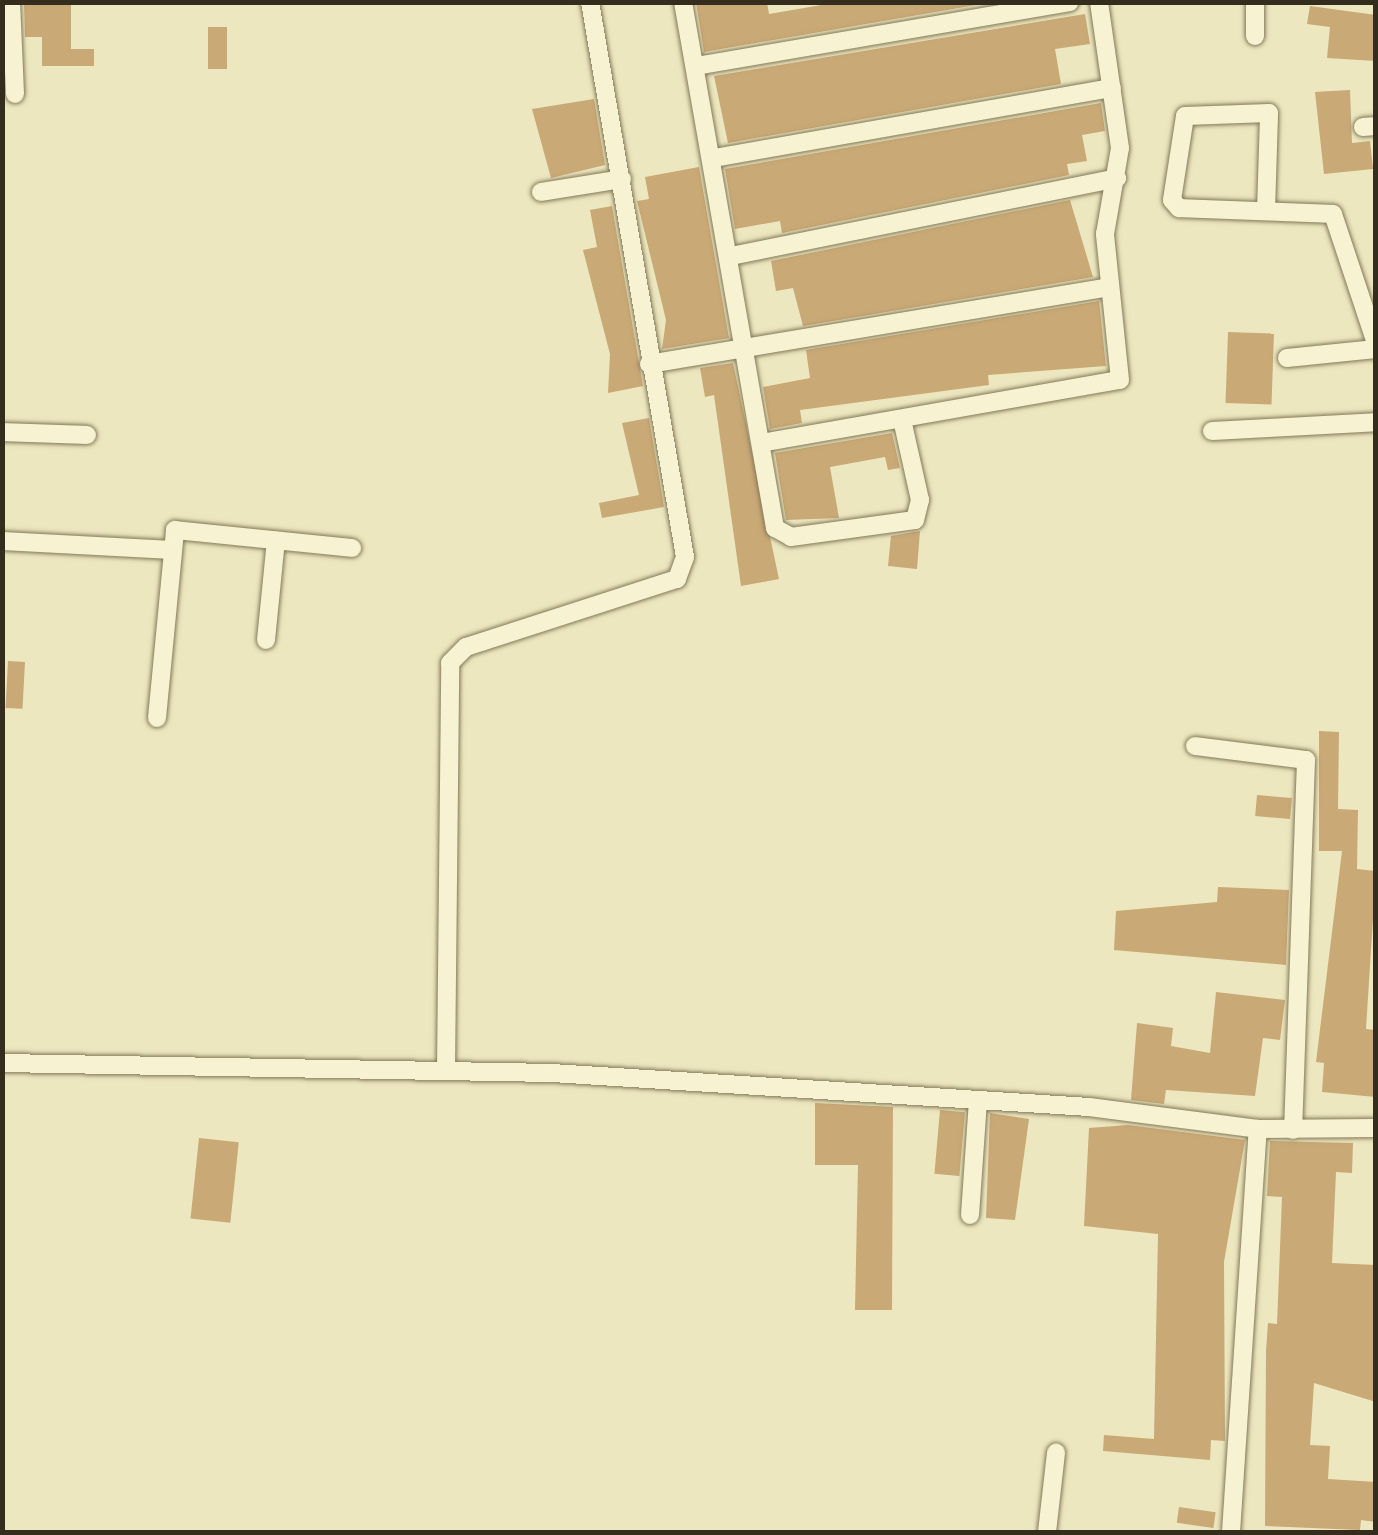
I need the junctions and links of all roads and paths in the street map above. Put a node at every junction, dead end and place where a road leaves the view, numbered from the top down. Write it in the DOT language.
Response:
graph roads {
  1 [pos="11,2"];
  2 [pos="590,2"];
  3 [pos="683,2"];
  4 [pos="1070,2"];
  5 [pos="1099,2"];
  6 [pos="1254,2"];
  7 [pos="1255,36"];
  8 [pos="696,66"];
  9 [pos="1112,88"];
  10 [pos="15,94"];
  11 [pos="714,158"];
  12 [pos="1117,178"];
  13 [pos="622,179"];
  14 [pos="540,192"];
  15 [pos="1266,211"];
  16 [pos="731,256"];
  17 [pos="1108,287"];
  18 [pos="1376,346"];
  19 [pos="744,350"];
  20 [pos="1287,358"];
  21 [pos="649,364"];
  22 [pos="1376,422"];
  23 [pos="903,424"];
  24 [pos="1212,431"];
  25 [pos="2,432"];
  26 [pos="87,435"];
  27 [pos="761,443"];
  28 [pos="276,540"];
  29 [pos="2,541"];
  30 [pos="352,548"];
  31 [pos="173,550"];
  32 [pos="266,640"];
  33 [pos="157,718"];
  34 [pos="1195,746"];
  35 [pos="2,1063"];
  36 [pos="446,1072"];
  37 [pos="978,1100"];
  38 [pos="1376,1128"];
  39 [pos="1258,1130"];
  40 [pos="1293,1130"];
  41 [pos="970,1215"];
  42 [pos="1056,1452"];
  43 [pos="1047,1532"];
  44 [pos="1231,1532"];
  1 -- 10 [label="street"];
  2 -- 13 [label="street"];
  3 -- 8 [label="street"];
  4 -- 8 [label="street"];
  5 -- 9 [label="street"];
  6 -- 7 [label="street"];
  8 -- 11 [label="street"];
  9 -- 11 [label="street"];
  9 -- 12 [label="street"];
  11 -- 16 [label="street"];
  12 -- 16 [label="street"];
  12 -- 17 [label="street"];
  13 -- 14 [label="street"];
  13 -- 21 [label="street"];
  15 -- 15 [label="street"];
  15 -- 18 [label="street"];
  16 -- 19 [label="street"];
  17 -- 19 [label="street"];
  17 -- 23 [label="street"];
  18 -- 20 [label="street"];
  19 -- 21 [label="street"];
  19 -- 27 [label="street"];
  21 -- 36 [label="street"];
  22 -- 24 [label="street"];
  23 -- 27 [label="street"];
  23 -- 27 [label="street"];
  25 -- 26 [label="street"];
  28 -- 30 [label="street"];
  28 -- 31 [label="street"];
  28 -- 32 [label="street"];
  29 -- 31 [label="street"];
  31 -- 33 [label="street"];
  34 -- 40 [label="street"];
  35 -- 36 [label="street"];
  36 -- 37 [label="street"];
  37 -- 39 [label="street"];
  37 -- 41 [label="street"];
  38 -- 40 [label="street"];
  39 -- 40 [label="street"];
  39 -- 44 [label="street"];
  42 -- 43 [label="street"];
}
